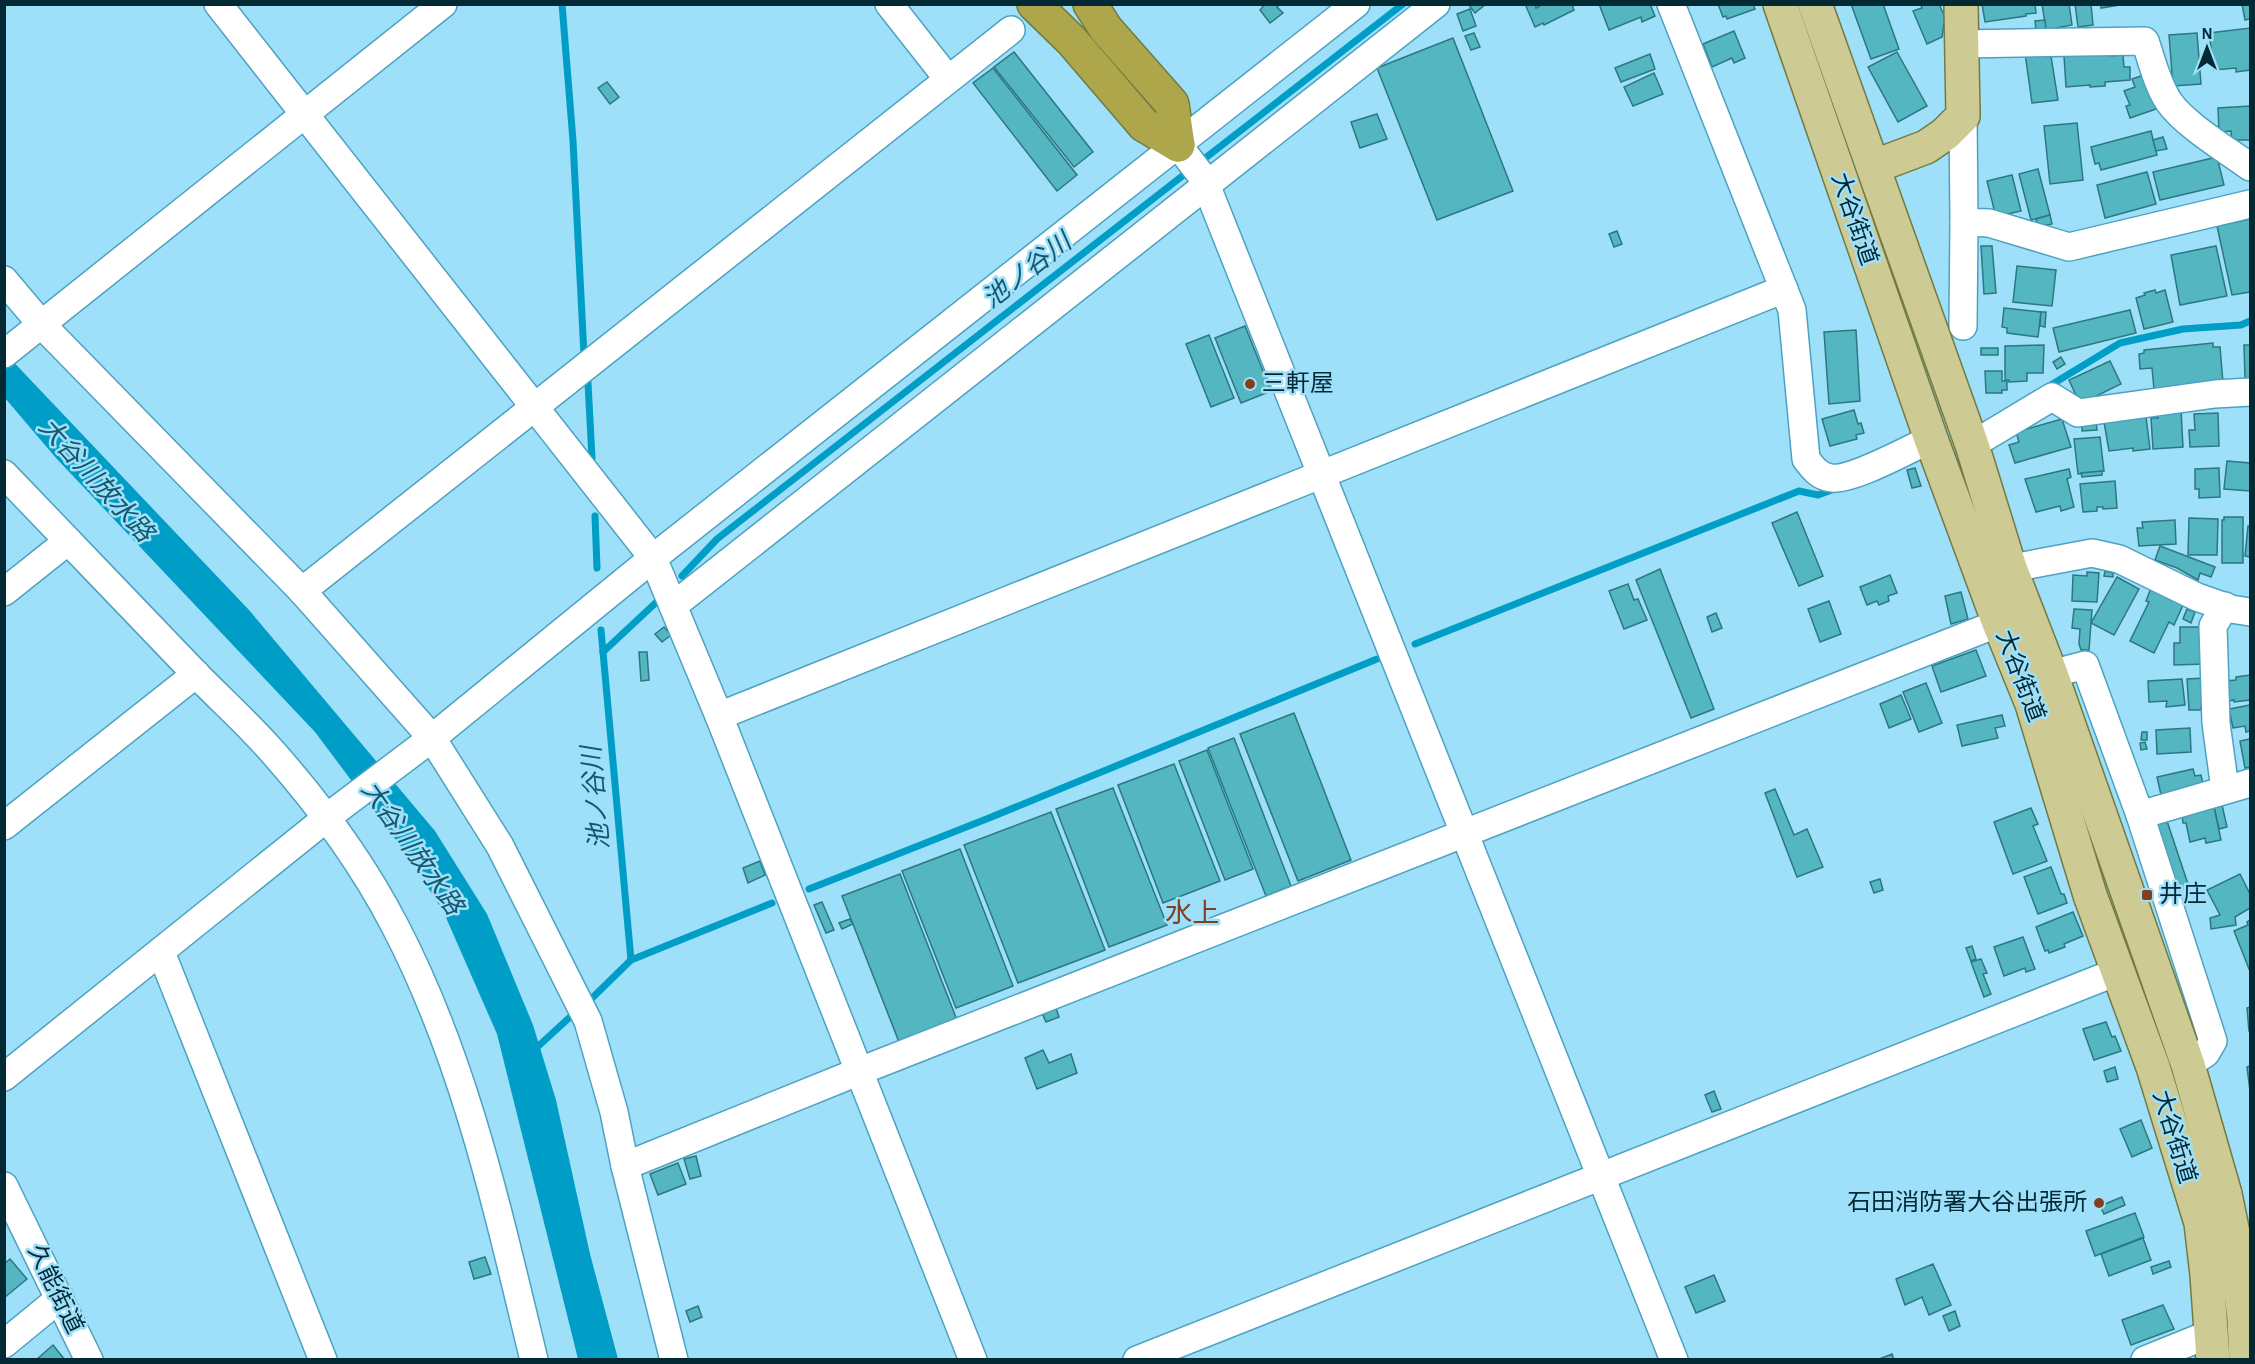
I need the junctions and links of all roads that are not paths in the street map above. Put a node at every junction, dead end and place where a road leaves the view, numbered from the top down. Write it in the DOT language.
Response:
graph roads {
  1 [pos="218,4"];
  2 [pos="443,4"];
  3 [pos="889,4"];
  4 [pos="1034,4"];
  5 [pos="1090,4"];
  6 [pos="1356,4"];
  7 [pos="1436,4"];
  8 [pos="1671,4"];
  9 [pos="1780,4"];
  10 [pos="1815,4"];
  11 [pos="1961,4"];
  12 [pos="1011,30"];
  13 [pos="1962,44"];
  14 [pos="948,79"];
  15 [pos="305,114"];
  16 [pos="1963,116"];
  17 [pos="1193,166"];
  18 [pos="1873,167"];
  19 [pos="2250,167"];
  20 [pos="2250,204"];
  21 [pos="1964,222"];
  22 [pos="4,280"];
  23 [pos="1784,289"];
  24 [pos="42,325"];
  25 [pos="1963,326"];
  26 [pos="4,354"];
  27 [pos="2250,392"];
  28 [pos="535,407"];
  29 [pos="1931,439"];
  30 [pos="1972,445"];
  31 [pos="4,474"];
  32 [pos="1323,474"];
  33 [pos="68,541"];
  34 [pos="653,558"];
  35 [pos="1995,571"];
  36 [pos="302,591"];
  37 [pos="4,592"];
  38 [pos="673,606"];
  39 [pos="2238,609"];
  40 [pos="1999,623"];
  41 [pos="196,674"];
  42 [pos="2051,674"];
  43 [pos="719,716"];
  44 [pos="432,738"];
  45 [pos="2238,786"];
  46 [pos="2140,814"];
  47 [pos="330,815"];
  48 [pos="4,826"];
  49 [pos="1466,833"];
  50 [pos="160,952"];
  51 [pos="2119,971"];
  52 [pos="2188,1065"];
  53 [pos="860,1071"];
  54 [pos="4,1077"];
  55 [pos="625,1166"];
  56 [pos="1601,1177"];
  57 [pos="4,1186"];
  58 [pos="2230,1245"];
  59 [pos="60,1298"];
  60 [pos="4,1344"];
  61 [pos="2212,1346"];
  62 [pos="89,1359"];
  63 [pos="323,1359"];
  64 [pos="534,1359"];
  65 [pos="674,1359"];
  66 [pos="973,1359"];
  67 [pos="1137,1359"];
  68 [pos="1674,1359"];
  69 [pos="2145,1359"];
  70 [pos="2246,1359"];
  1 -- 15 [label="street"];
  2 -- 15 [label="street"];
  3 -- 14 [label="street"];
  4 -- 17 [label="highway"];
  5 -- 17 [label="highway"];
  6 -- 17 [label="street"];
  7 -- 17 [label="street"];
  8 -- 23 [label="street"];
  9 -- 29 [label="main road, 大谷街道"];
  10 -- 18 [label="main road, 大谷街道"];
  11 -- 13 [label="main road"];
  12 -- 14 [label="street"];
  13 -- 16 [label="main road"];
  13 -- 19 [label="street"];
  14 -- 28 [label="street"];
  15 -- 24 [label="street"];
  15 -- 28 [label="street"];
  16 -- 18 [label="main road, 大谷街道"];
  16 -- 21 [label="street"];
  17 -- 32 [label="street"];
  17 -- 34 [label="street"];
  17 -- 38 [label="street"];
  18 -- 30 [label="main road, 大谷街道"];
  20 -- 21 [label="street"];
  21 -- 25 [label="street"];
  22 -- 24 [label="street"];
  23 -- 29 [label="street"];
  23 -- 32 [label="street"];
  24 -- 26 [label="street"];
  24 -- 36 [label="street"];
  27 -- 30 [label="street"];
  28 -- 34 [label="street"];
  28 -- 36 [label="street"];
  29 -- 35 [label="main road, 大谷街道"];
  30 -- 35 [label="main road, 大谷街道"];
  31 -- 33 [label="street"];
  32 -- 43 [label="street"];
  32 -- 49 [label="street"];
  33 -- 37 [label="street"];
  33 -- 41 [label="street"];
  34 -- 38 [label="street"];
  34 -- 44 [label="street"];
  35 -- 39 [label="street"];
  35 -- 40 [label="main road, 大谷街道"];
  35 -- 42 [label="main road, 大谷街道"];
  36 -- 44 [label="street"];
  38 -- 43 [label="street"];
  39 -- 45 [label="street"];
  40 -- 49 [label="street"];
  40 -- 51 [label="main road, 大谷街道"];
  41 -- 47 [label="street"];
  41 -- 48 [label="street"];
  42 -- 46 [label="street"];
  42 -- 52 [label="main road, 大谷街道"];
  43 -- 53 [label="street"];
  44 -- 47 [label="street"];
  44 -- 55 [label="street"];
  45 -- 46 [label="street"];
  46 -- 52 [label="street"];
  47 -- 50 [label="street"];
  47 -- 64 [label="street"];
  49 -- 53 [label="street"];
  49 -- 56 [label="street"];
  50 -- 54 [label="street"];
  50 -- 63 [label="street"];
  51 -- 56 [label="street"];
  51 -- 58 [label="main road, 大谷街道"];
  52 -- 58 [label="main road, 大谷街道"];
  53 -- 55 [label="street"];
  53 -- 66 [label="street"];
  55 -- 65 [label="street"];
  56 -- 67 [label="street"];
  56 -- 68 [label="street"];
  57 -- 59 [label="street, 久能街道"];
  58 -- 61 [label="main road, 大谷街道"];
  58 -- 70 [label="main road, 大谷街道"];
  59 -- 60 [label="street"];
  59 -- 62 [label="street, 久能街道"];
  61 -- 69 [label="street"];
}
